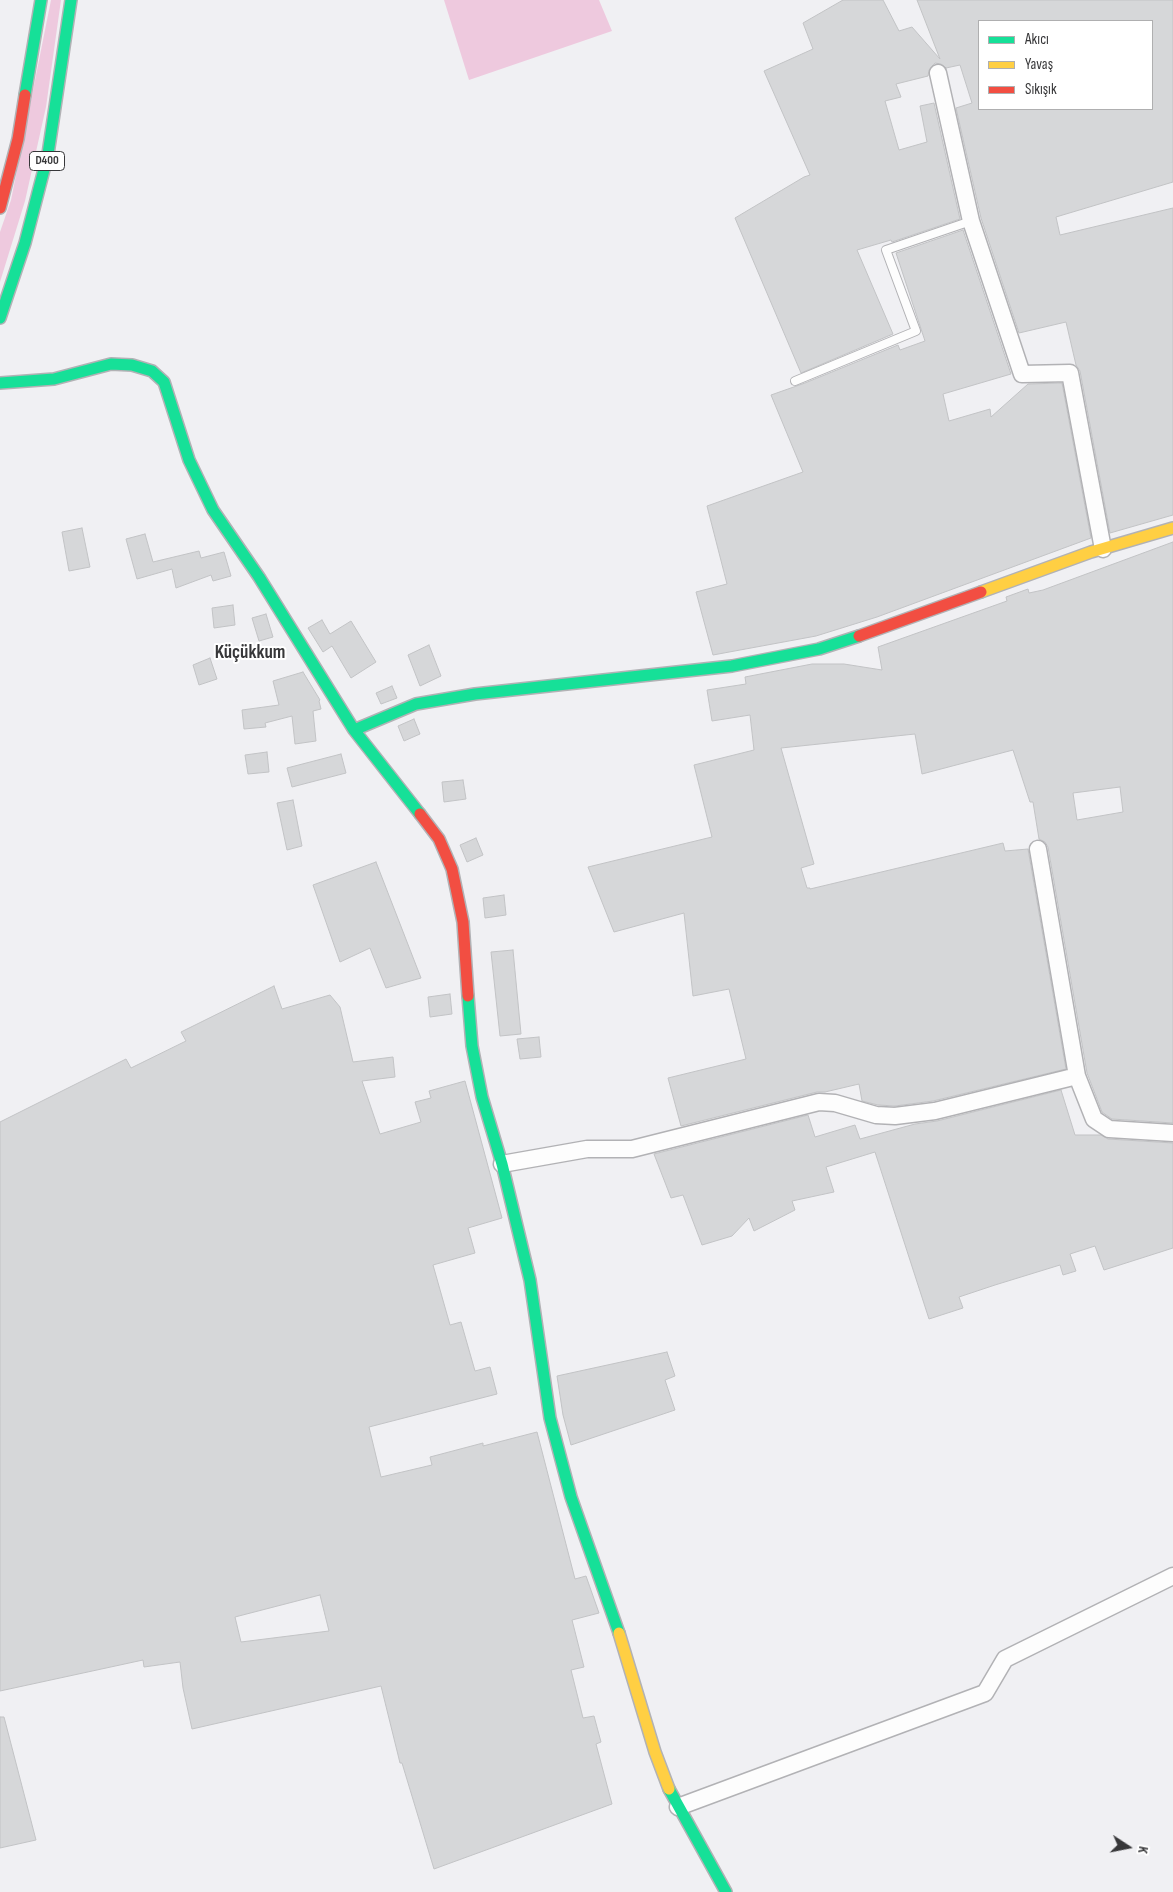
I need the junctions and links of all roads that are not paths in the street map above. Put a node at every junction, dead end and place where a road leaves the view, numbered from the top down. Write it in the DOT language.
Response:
graph roads {
  1 [pos="41,0"];
  2 [pos="71,0"];
  3 [pos="938,73"];
  4 [pos="0,208"];
  5 [pos="971,220"];
  6 [pos="0,318"];
  7 [pos="795,381"];
  8 [pos="0,383"];
  9 [pos="1173,528"];
  10 [pos="1103,549"];
  11 [pos="354,730"];
  12 [pos="1038,849"];
  13 [pos="1077,1076"];
  14 [pos="1173,1133"];
  15 [pos="502,1164"];
  16 [pos="1173,1576"];
  17 [pos="678,1807"];
  18 [pos="726,1892"];
  1 -- 4 [label="main road, D400"];
  2 -- 6 [label="main road, D400"];
  3 -- 5 [label="street"];
  5 -- 7 [label="lane"];
  5 -- 10 [label="street"];
  8 -- 11 [label="main road"];
  9 -- 10 [label="main road"];
  10 -- 11 [label="main road"];
  11 -- 15 [label="main road"];
  12 -- 13 [label="street"];
  13 -- 14 [label="street"];
  13 -- 15 [label="street"];
  15 -- 17 [label="main road"];
  16 -- 17 [label="street"];
  17 -- 18 [label="main road"];
}
